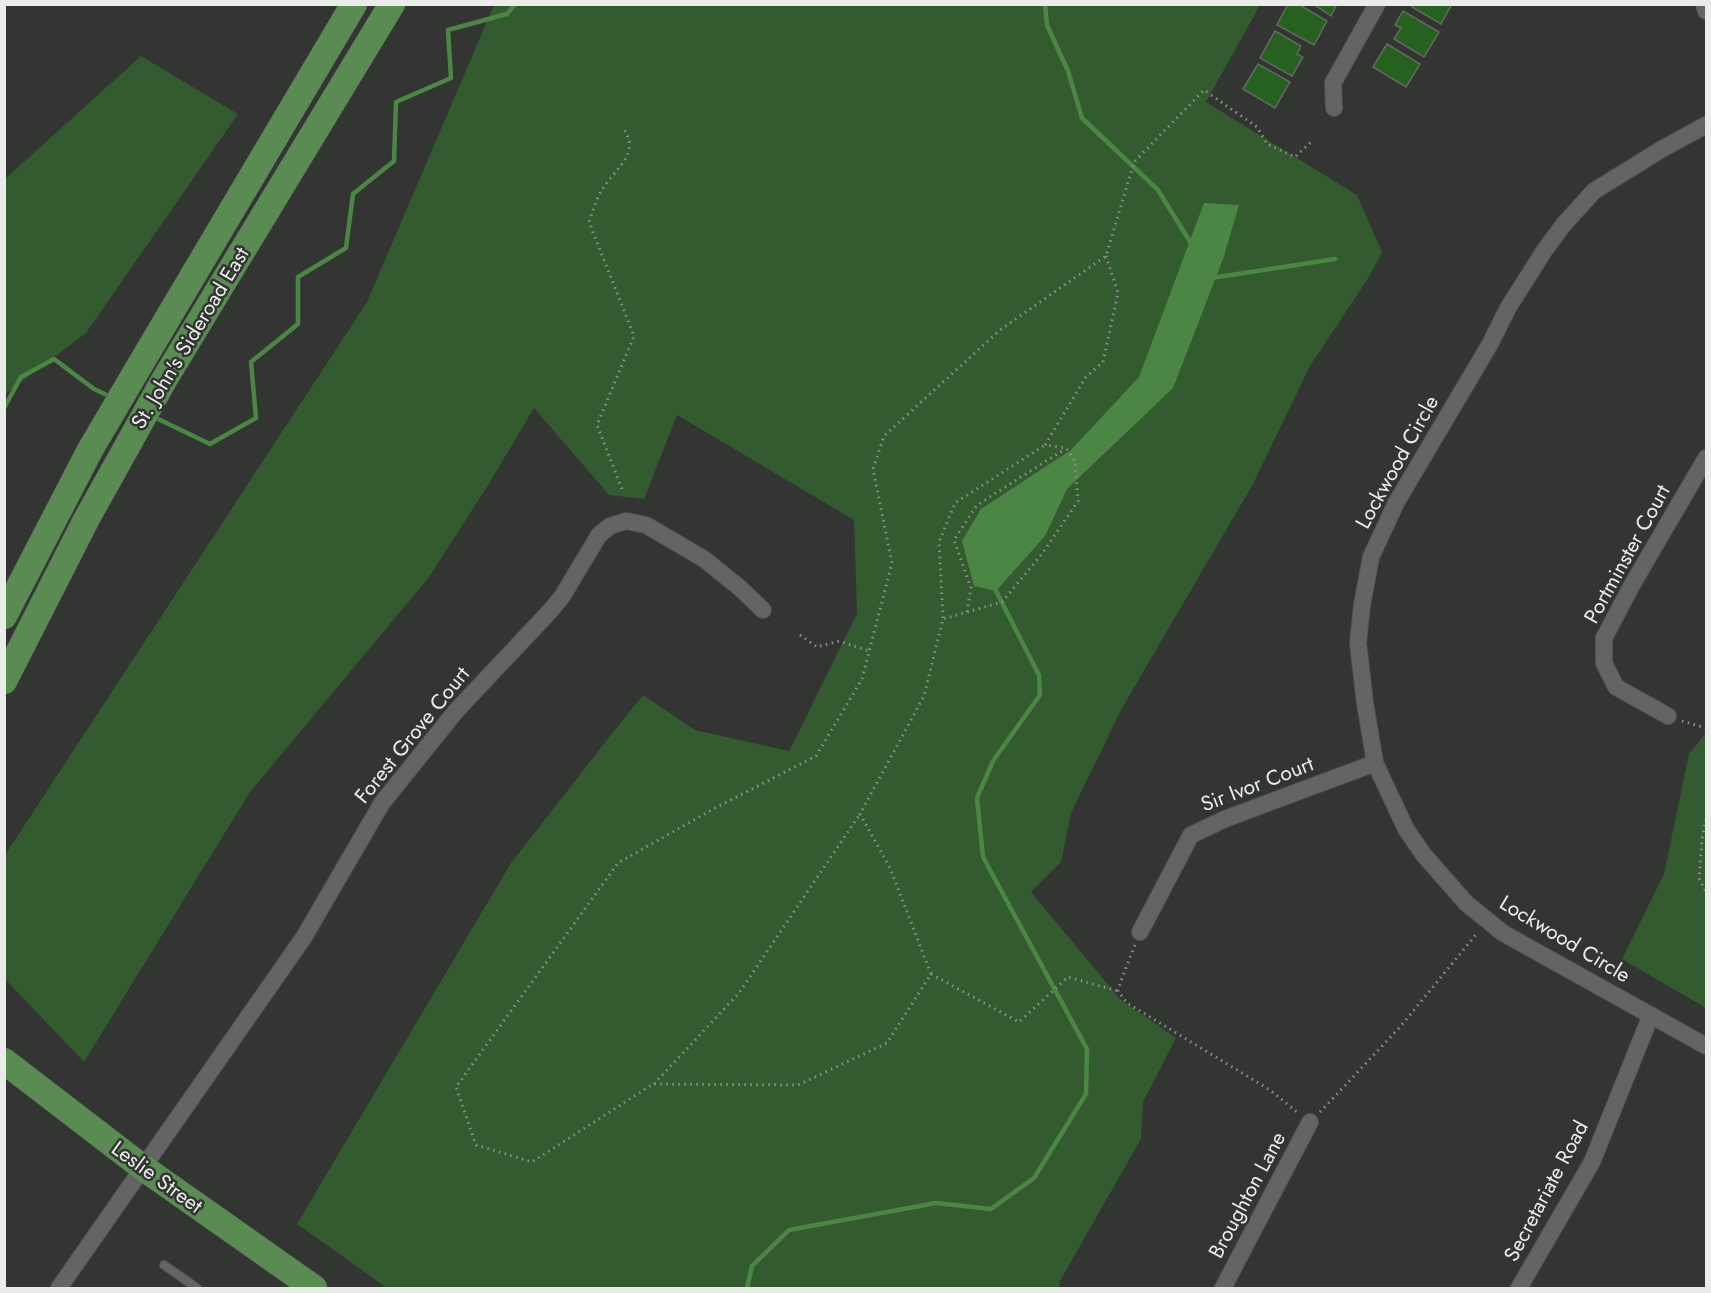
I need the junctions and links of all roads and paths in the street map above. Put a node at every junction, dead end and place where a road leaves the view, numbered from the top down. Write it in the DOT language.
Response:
graph roads {
  1 [pos="354,4"];
  2 [pos="392,4"];
  3 [pos="1377,4"];
  4 [pos="1704,4"];
  5 [pos="1707,11"];
  6 [pos="1334,108"];
  7 [pos="1707,125"];
  8 [pos="623,128"];
  9 [pos="1312,141"];
  10 [pos="1106,256"];
  11 [pos="1045,445"];
  12 [pos="1066,448"];
  13 [pos="1707,458"];
  14 [pos="622,489"];
  15 [pos="763,610"];
  16 [pos="967,612"];
  17 [pos="4,616"];
  18 [pos="943,619"];
  19 [pos="800,635"];
  20 [pos="869,651"];
  21 [pos="4,681"];
  22 [pos="1668,716"];
  23 [pos="1707,728"];
  24 [pos="1375,763"];
  25 [pos="860,814"];
  26 [pos="1707,819"];
  27 [pos="1707,892"];
  28 [pos="1487,920"];
  29 [pos="1140,932"];
  30 [pos="931,974"];
  31 [pos="1118,991"];
  32 [pos="1651,1015"];
  33 [pos="1707,1046"];
  34 [pos="4,1061"];
  35 [pos="653,1084"];
  36 [pos="1310,1122"];
  37 [pos="142,1167"];
  38 [pos="164,1265"];
  39 [pos="59,1288"];
  40 [pos="197,1288"];
  41 [pos="314,1288"];
  42 [pos="1223,1288"];
  43 [pos="1519,1288"];
  1 -- 17 [label="main road, St. John's Sideroad East"];
  2 -- 21 [label="main road, St. John's Sideroad East"];
  3 -- 6 [label="street"];
  4 -- 5 [label="street"];
  7 -- 24 [label="street, Lockwood Circle"];
  8 -- 14 [label="path"];
  9 -- 10 [label="path"];
  10 -- 11 [label="path"];
  10 -- 20 [label="path"];
  11 -- 12 [label="path"];
  11 -- 18 [label="path"];
  12 -- 16 [label="path"];
  12 -- 16 [label="path"];
  13 -- 22 [label="street, Portminster Court"];
  15 -- 37 [label="street, Forest Grove Court"];
  16 -- 18 [label="path"];
  18 -- 25 [label="path"];
  19 -- 20 [label="path"];
  20 -- 35 [label="path"];
  22 -- 23 [label="path"];
  24 -- 28 [label="street, Lockwood Circle"];
  24 -- 29 [label="street, Sir Ivor Court"];
  25 -- 30 [label="path"];
  25 -- 35 [label="path"];
  26 -- 27 [label="path"];
  28 -- 32 [label="street, Lockwood Circle"];
  28 -- 36 [label="path"];
  29 -- 31 [label="path"];
  30 -- 31 [label="path"];
  30 -- 35 [label="path"];
  31 -- 36 [label="path"];
  32 -- 33 [label="street, Lockwood Circle"];
  32 -- 43 [label="street, Secretariate Road"];
  34 -- 37 [label="main road, Leslie Street"];
  36 -- 42 [label="street, Broughton Lane"];
  37 -- 39 [label="street, Forest Grove Court"];
  37 -- 41 [label="main road, Leslie Street"];
  38 -- 40 [label="lane"];
}
